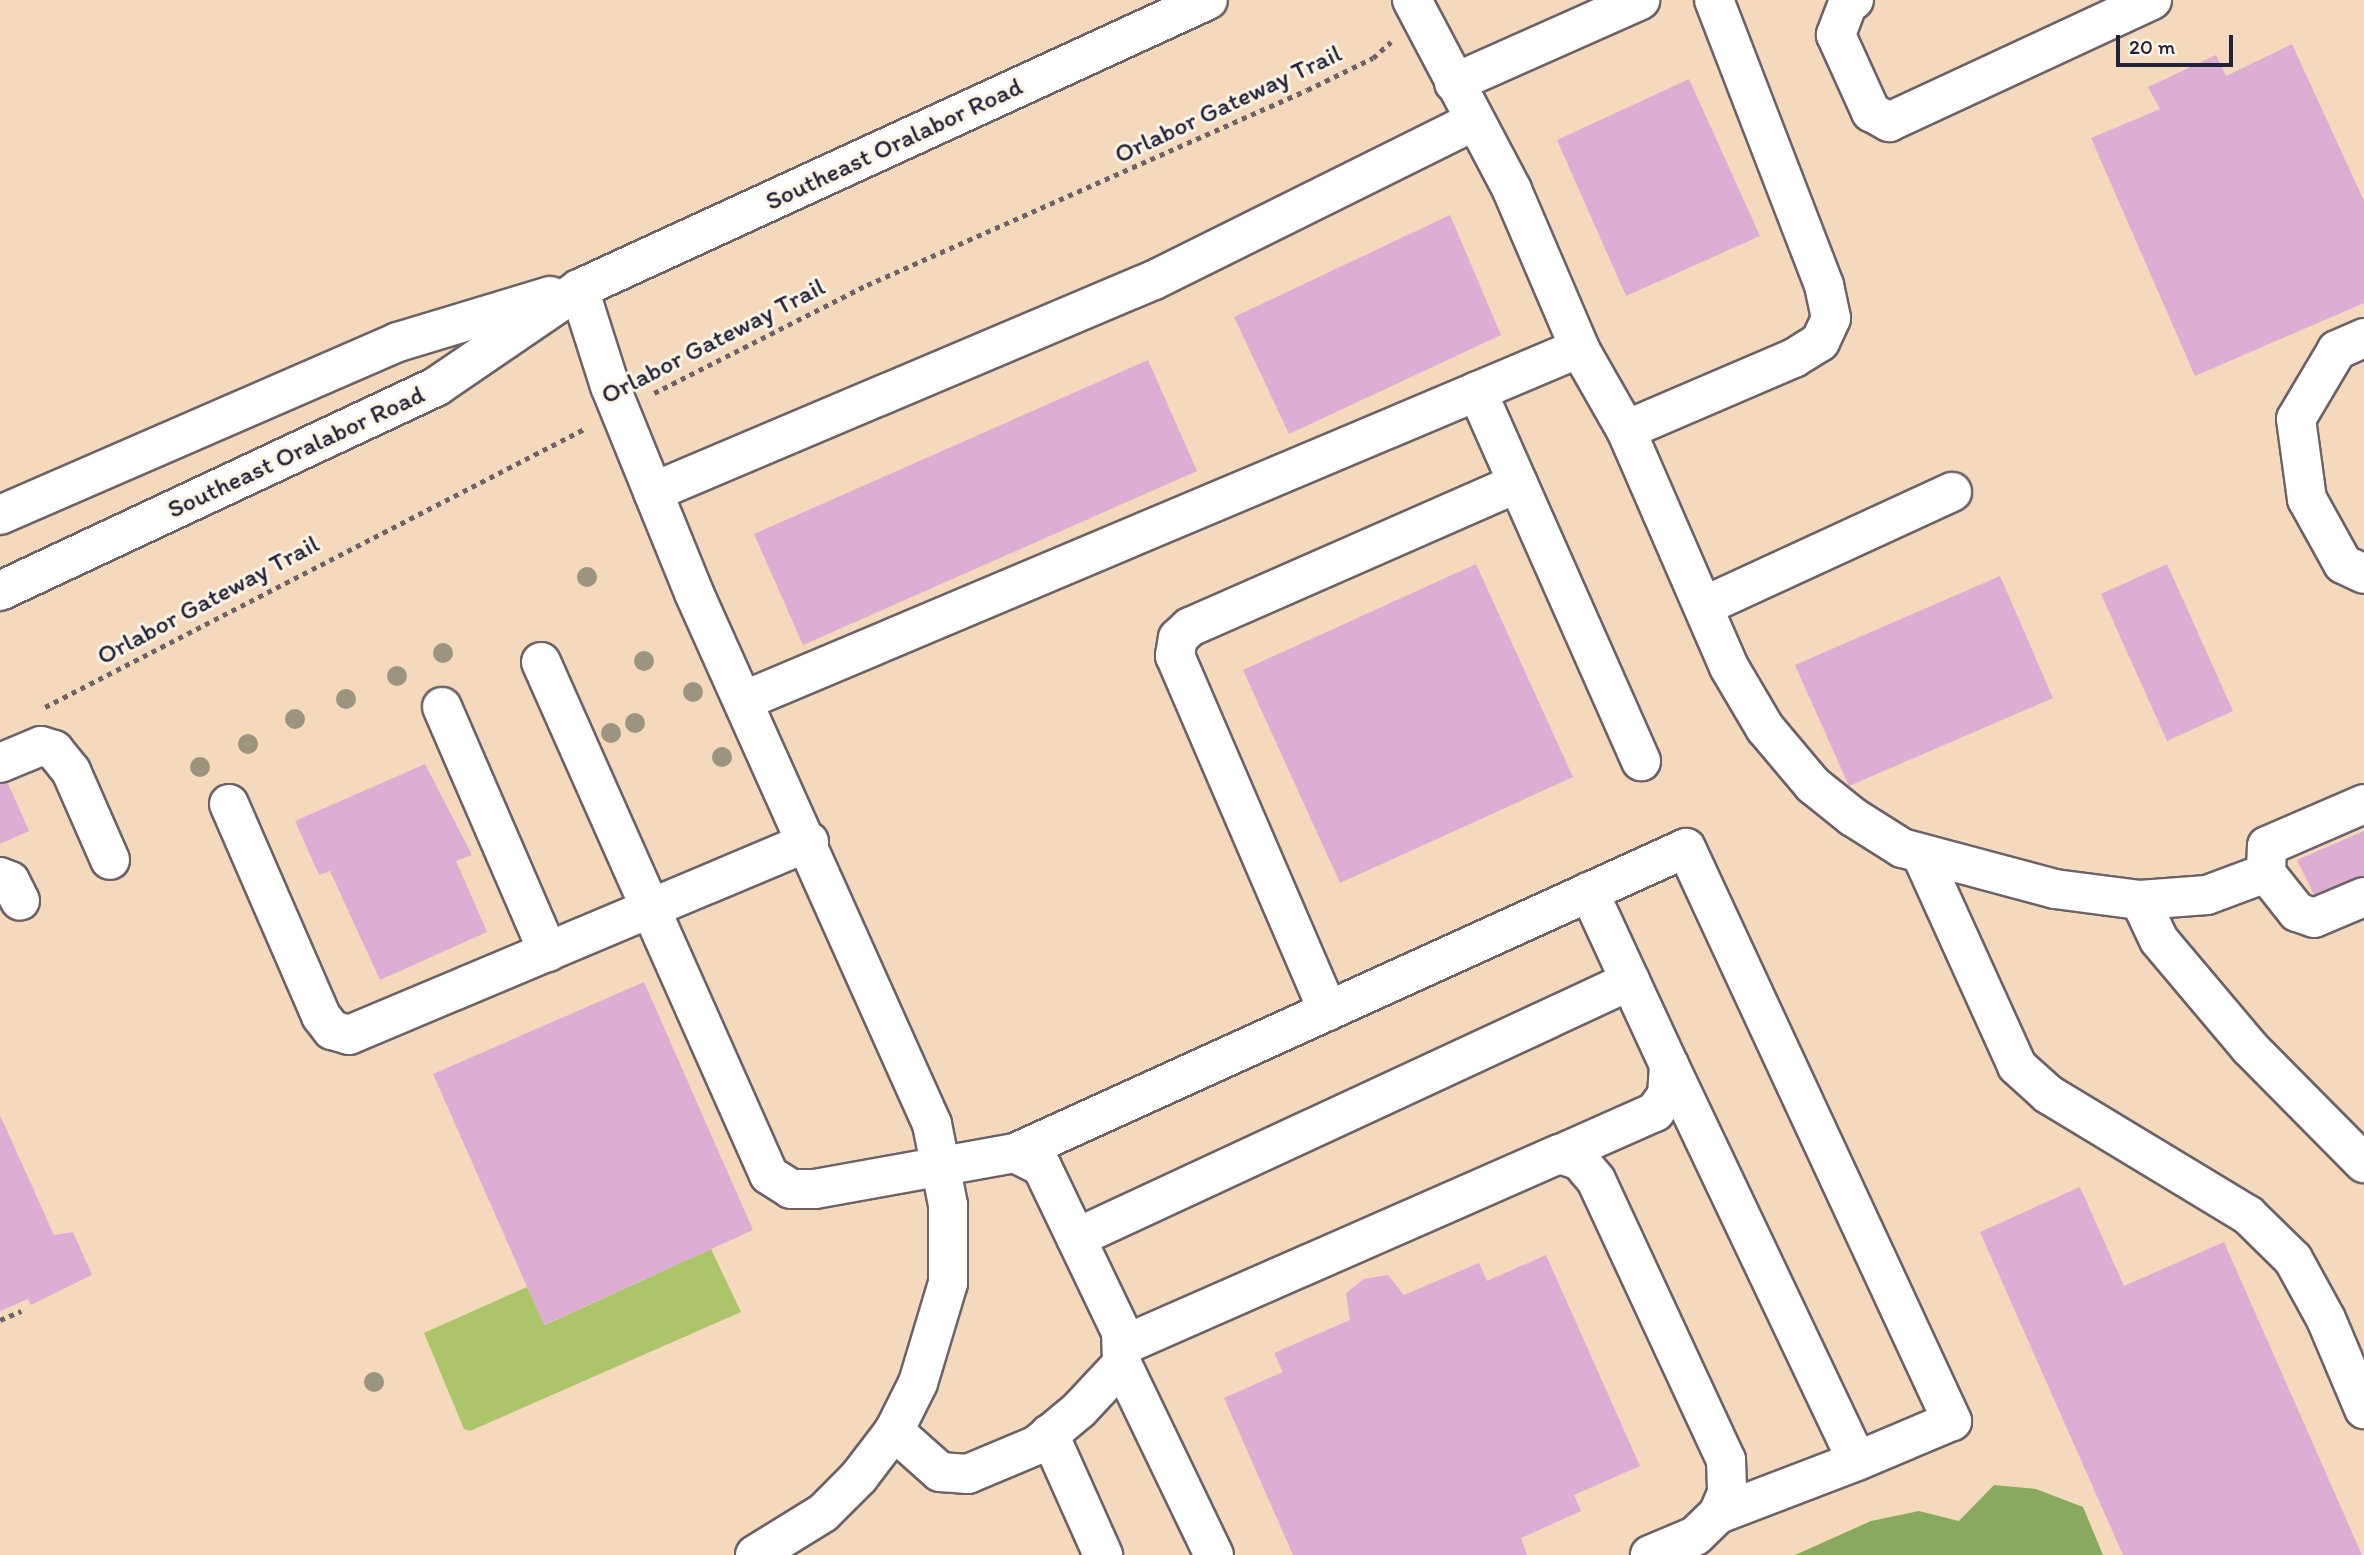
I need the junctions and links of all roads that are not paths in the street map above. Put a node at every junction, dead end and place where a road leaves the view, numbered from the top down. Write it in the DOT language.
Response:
graph roads {
  1 [pos="1208,0"];
  2 [pos="1640,0"];
  3 [pos="1714,0"];
  4 [pos="1854,0"];
  5 [pos="2152,0"];
  6 [pos="1416,8"];
  7 [pos="1454,83"];
  8 [pos="1475,121"];
  9 [pos="579,289"];
  10 [pos="2364,338"];
  11 [pos="1580,348"];
  12 [pos="1477,391"];
  13 [pos="1626,430"];
  14 [pos="1518,483"];
  15 [pos="653,492"];
  16 [pos="1952,492"];
  17 [pos="0,514"];
  18 [pos="2364,573"];
  19 [pos="0,591"];
  20 [pos="1704,606"];
  21 [pos="541,662"];
  22 [pos="743,701"];
  23 [pos="442,707"];
  24 [pos="1641,761"];
  25 [pos="0,763"];
  26 [pos="229,804"];
  27 [pos="2364,804"];
  28 [pos="808,842"];
  29 [pos="1921,854"];
  30 [pos="110,860"];
  31 [pos="2266,873"];
  32 [pos="1589,892"];
  33 [pos="2364,897"];
  34 [pos="2140,900"];
  35 [pos="650,909"];
  36 [pos="548,952"];
  37 [pos="1630,981"];
  38 [pos="1328,1011"];
  39 [pos="1669,1065"];
  40 [pos="1015,1153"];
  41 [pos="1560,1154"];
  42 [pos="2362,1158"];
  43 [pos="940,1169"];
  44 [pos="1076,1238"];
  45 [pos="1123,1354"];
  46 [pos="2364,1409"];
  47 [pos="894,1431"];
  48 [pos="1049,1434"];
  49 [pos="1857,1461"];
  50 [pos="1718,1514"];
  51 [pos="755,1555"];
  52 [pos="1104,1555"];
  53 [pos="1214,1555"];
  54 [pos="1650,1555"];
  1 -- 9 [label="main road, Southeast Oralabor Road"];
  2 -- 7 [label="main road"];
  3 -- 13 [label="main road"];
  4 -- 5 [label="main road"];
  6 -- 7 [label="main road"];
  7 -- 8 [label="main road"];
  8 -- 11 [label="main road"];
  8 -- 15 [label="main road"];
  9 -- 15 [label="main road"];
  9 -- 17 [label="main road, Southeast Oralabor Road"];
  9 -- 19 [label="main road, Southeast Oralabor Road"];
  10 -- 18 [label="main road"];
  11 -- 12 [label="main road"];
  11 -- 13 [label="main road"];
  12 -- 14 [label="main road"];
  12 -- 22 [label="main road"];
  13 -- 20 [label="main road"];
  14 -- 24 [label="main road"];
  14 -- 38 [label="main road"];
  15 -- 22 [label="main road"];
  16 -- 20 [label="main road"];
  20 -- 29 [label="main road"];
  21 -- 35 [label="main road"];
  22 -- 28 [label="main road"];
  23 -- 36 [label="main road"];
  25 -- 30 [label="main road"];
  26 -- 36 [label="main road"];
  27 -- 31 [label="main road"];
  28 -- 35 [label="main road"];
  28 -- 43 [label="main road"];
  29 -- 34 [label="main road"];
  29 -- 46 [label="main road"];
  31 -- 33 [label="main road"];
  31 -- 34 [label="main road"];
  32 -- 37 [label="main road"];
  32 -- 38 [label="main road"];
  32 -- 49 [label="main road"];
  34 -- 42 [label="main road"];
  35 -- 36 [label="main road"];
  35 -- 43 [label="main road"];
  37 -- 39 [label="main road"];
  37 -- 44 [label="main road"];
  38 -- 40 [label="main road"];
  39 -- 41 [label="main road"];
  39 -- 49 [label="main road"];
  40 -- 43 [label="main road"];
  40 -- 44 [label="main road"];
  41 -- 45 [label="main road"];
  41 -- 50 [label="main road"];
  43 -- 47 [label="main road"];
  44 -- 45 [label="main road"];
  45 -- 48 [label="main road"];
  45 -- 53 [label="main road"];
  47 -- 48 [label="main road"];
  47 -- 51 [label="main road"];
  48 -- 52 [label="main road"];
  49 -- 50 [label="main road"];
  50 -- 54 [label="main road"];
}
